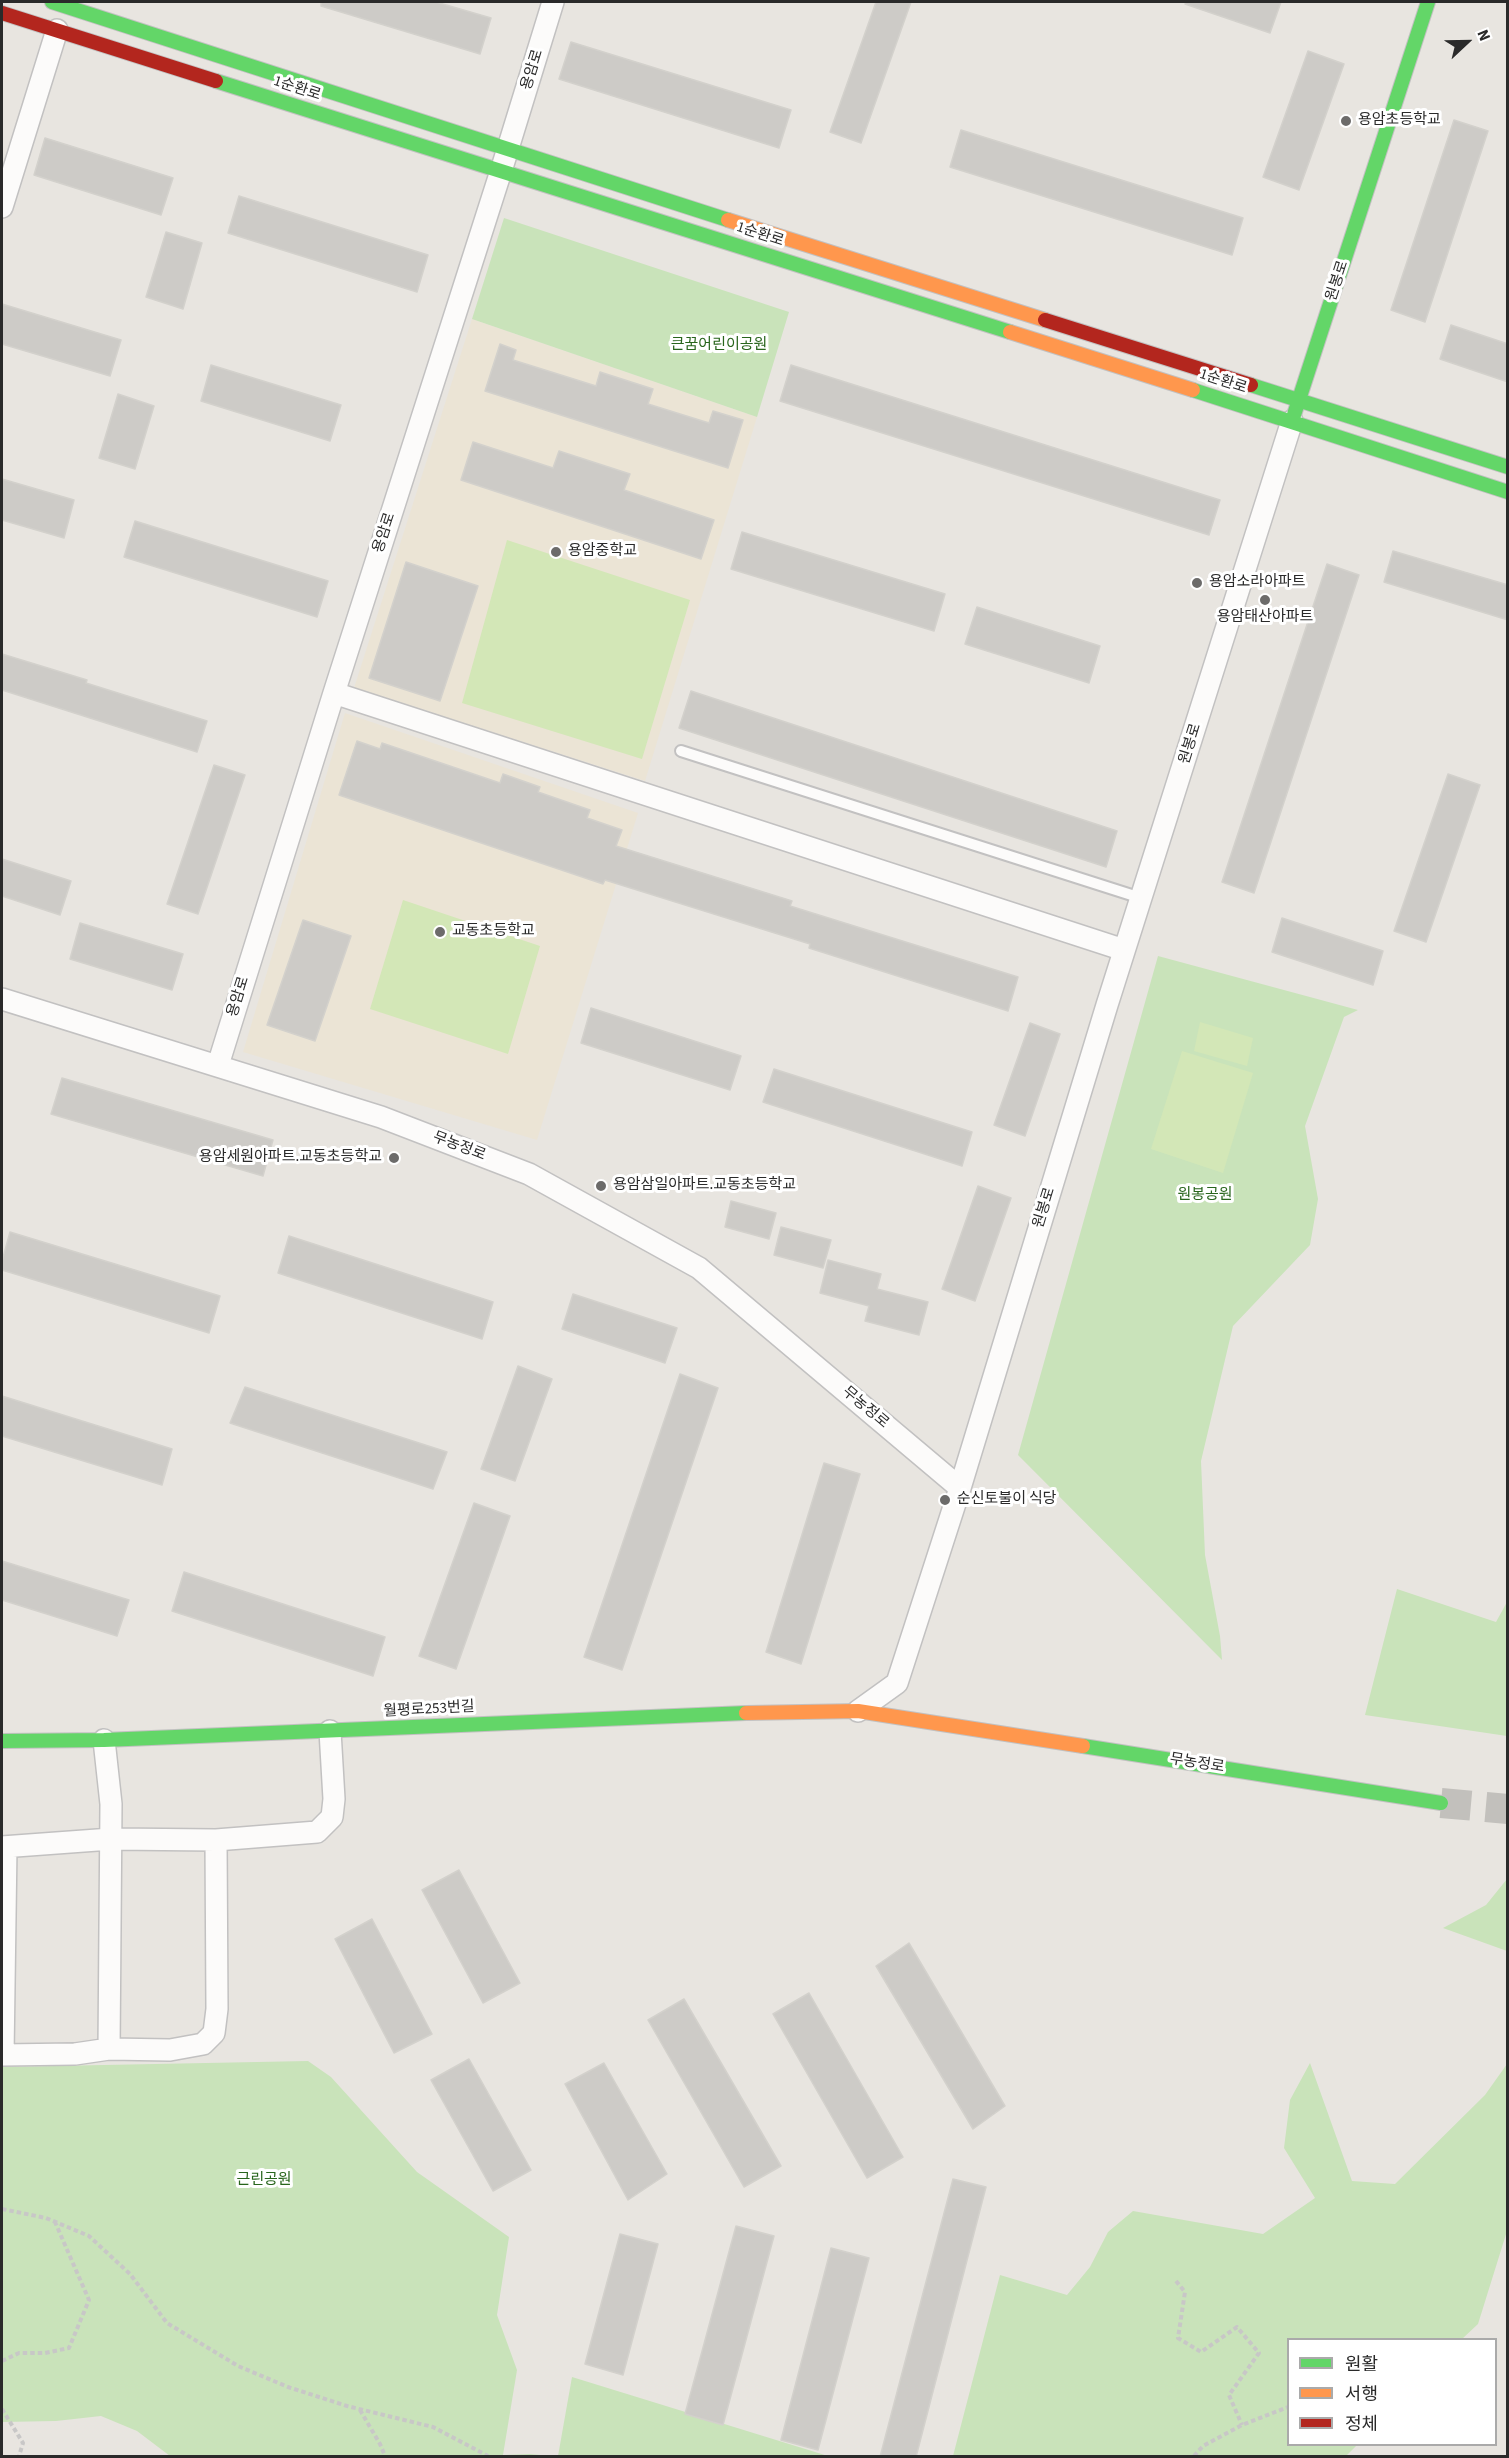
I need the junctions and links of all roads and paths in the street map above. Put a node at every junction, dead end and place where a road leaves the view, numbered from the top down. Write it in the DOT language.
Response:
graph roads {
  1 [pos="52,2"];
  2 [pos="554,2"];
  3 [pos="1428,2"];
  4 [pos="2,13"];
  5 [pos="57,30"];
  6 [pos="508,150"];
  7 [pos="501,171"];
  8 [pos="2,207"];
  9 [pos="1296,411"];
  10 [pos="1508,467"];
  11 [pos="1508,492"];
  12 [pos="334,693"];
  13 [pos="681,751"];
  14 [pos="1141,898"];
  15 [pos="1124,951"];
  16 [pos="2,999"];
  17 [pos="218,1065"];
  18 [pos="960,1488"];
  19 [pos="858,1711"];
  20 [pos="330,1731"];
  21 [pos="104,1740"];
  22 [pos="2,1741"];
  23 [pos="1441,1803"];
  24 [pos="111,1839"];
  25 [pos="216,1840"];
  26 [pos="4,1847"];
  27 [pos="109,2049"];
  28 [pos="2,2055"];
  29 [pos="2,2209"];
  30 [pos="55,2222"];
  31 [pos="1176,2281"];
  32 [pos="2,2361"];
  33 [pos="1287,2407"];
  34 [pos="2,2409"];
  35 [pos="360,2409"];
  36 [pos="1242,2425"];
  37 [pos="20,2457"];
  38 [pos="385,2457"];
  39 [pos="488,2457"];
  40 [pos="1194,2457"];
  1 -- 6 [label="street, 1순환로"];
  2 -- 6 [label="street, 용암로"];
  3 -- 9 [label="street, 원봉로"];
  4 -- 5 [label="street, 1순환로"];
  5 -- 7 [label="street, 1순환로"];
  5 -- 8 [label="street"];
  6 -- 7 [label="street, 용암로"];
  6 -- 9 [label="street, 1순환로"];
  7 -- 9 [label="street, 1순환로"];
  7 -- 12 [label="street, 용암로"];
  9 -- 10 [label="street, 1순환로"];
  9 -- 11 [label="street, 1순환로"];
  9 -- 14 [label="street, 원봉로"];
  12 -- 15 [label="street"];
  12 -- 17 [label="street, 용암로"];
  13 -- 14 [label="lane"];
  14 -- 15 [label="street, 원봉로"];
  15 -- 18 [label="street, 원봉로"];
  16 -- 17 [label="street, 무농정로"];
  17 -- 18 [label="street, 무농정로"];
  18 -- 19 [label="street"];
  19 -- 20 [label="street, 월평로253번길"];
  19 -- 23 [label="street, 무농정로"];
  20 -- 21 [label="street, 월평로253번길"];
  20 -- 25 [label="street"];
  21 -- 22 [label="street, 월평로253번길"];
  21 -- 24 [label="street"];
  24 -- 25 [label="street"];
  24 -- 26 [label="street"];
  24 -- 27 [label="street"];
  25 -- 27 [label="street"];
  26 -- 28 [label="street"];
  27 -- 28 [label="street"];
  29 -- 30 [label="path"];
  30 -- 32 [label="path"];
  30 -- 35 [label="path"];
  31 -- 36 [label="path"];
  33 -- 36 [label="path"];
  34 -- 37 [label="path"];
  35 -- 38 [label="path"];
  35 -- 39 [label="path"];
  36 -- 40 [label="path"];
}
